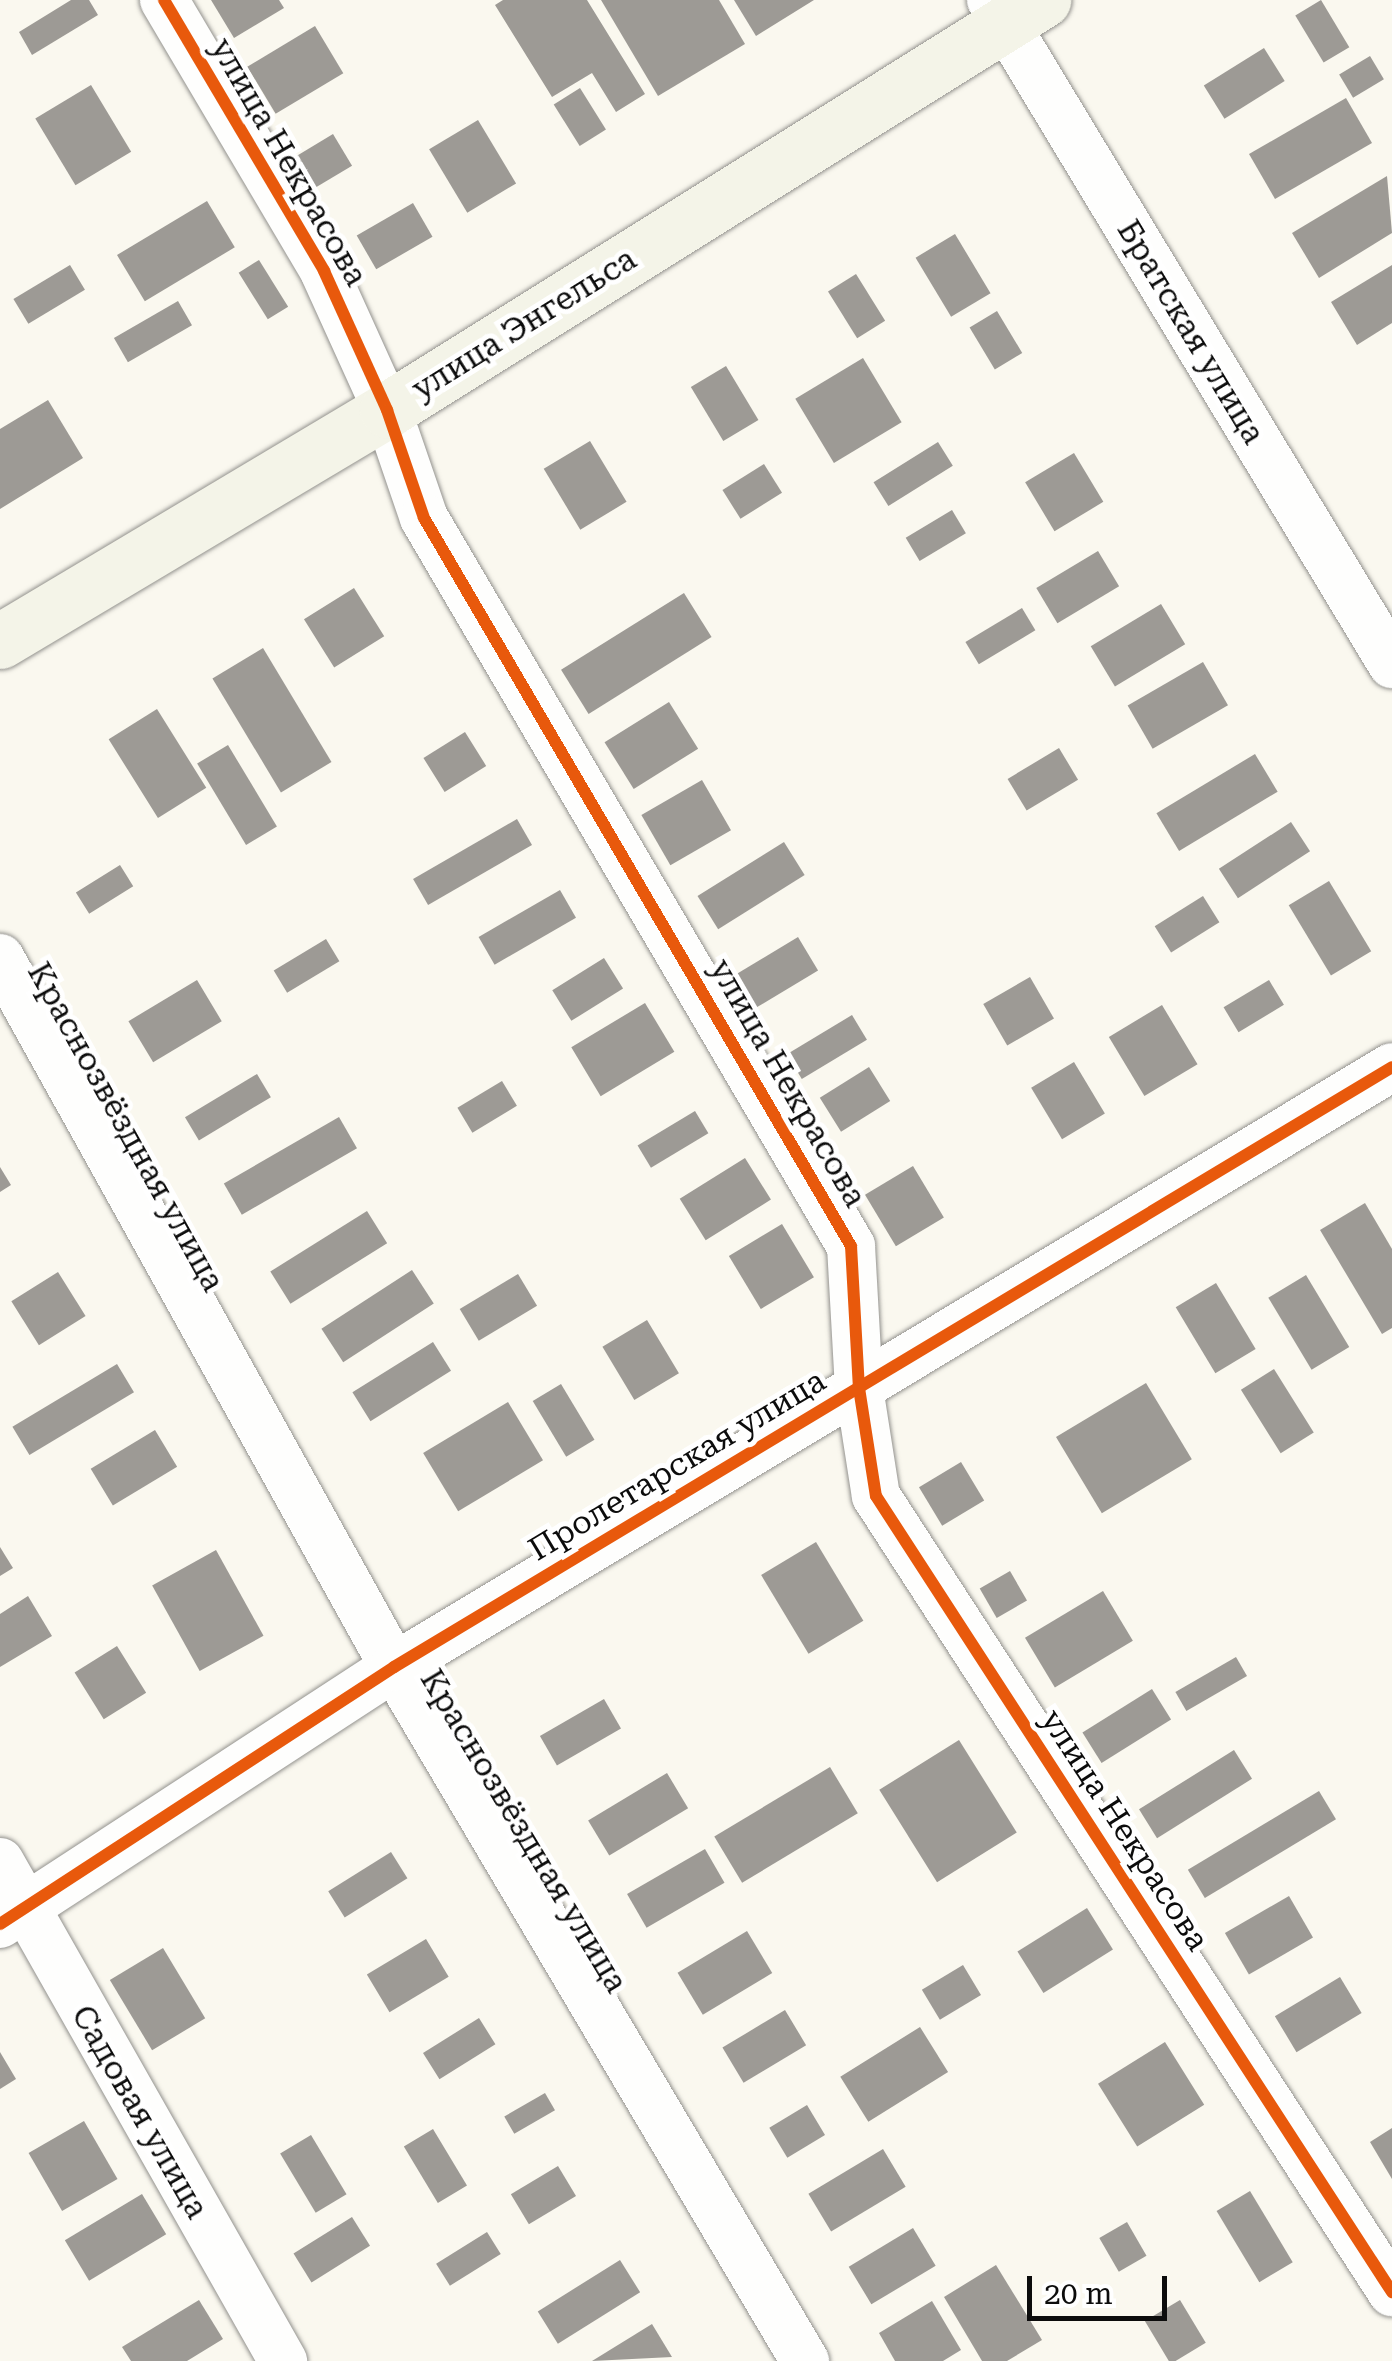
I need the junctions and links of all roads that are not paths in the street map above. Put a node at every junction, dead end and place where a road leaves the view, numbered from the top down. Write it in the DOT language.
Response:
graph roads {
  1 [pos="164,0"];
  2 [pos="1012,7"];
  3 [pos="387,410"];
  4 [pos="0,641"];
  5 [pos="1392,664"];
  6 [pos="0,958"];
  7 [pos="1392,1067"];
  8 [pos="859,1388"];
  9 [pos="394,1667"];
  10 [pos="0,1862"];
  11 [pos="12,1917"];
  12 [pos="1392,2292"];
  13 [pos="282,2361"];
  14 [pos="805,2361"];
  1 -- 3 [label="street, улица Некрасова"];
  2 -- 3 [label="main road, улица Энгельса"];
  2 -- 5 [label="street, Братская улица"];
  3 -- 4 [label="main road, улица Энгельса"];
  3 -- 8 [label="street, улица Некрасова"];
  6 -- 9 [label="street, Краснозвёздная улица"];
  7 -- 8 [label="street, Пролетарская улица"];
  8 -- 9 [label="street, Пролетарская улица"];
  8 -- 12 [label="street, улица Некрасова"];
  9 -- 11 [label="street, Пролетарская улица"];
  9 -- 14 [label="street, Краснозвёздная улица"];
  10 -- 11 [label="street, Садовая улица"];
  11 -- 13 [label="street, Садовая улица"];
}
